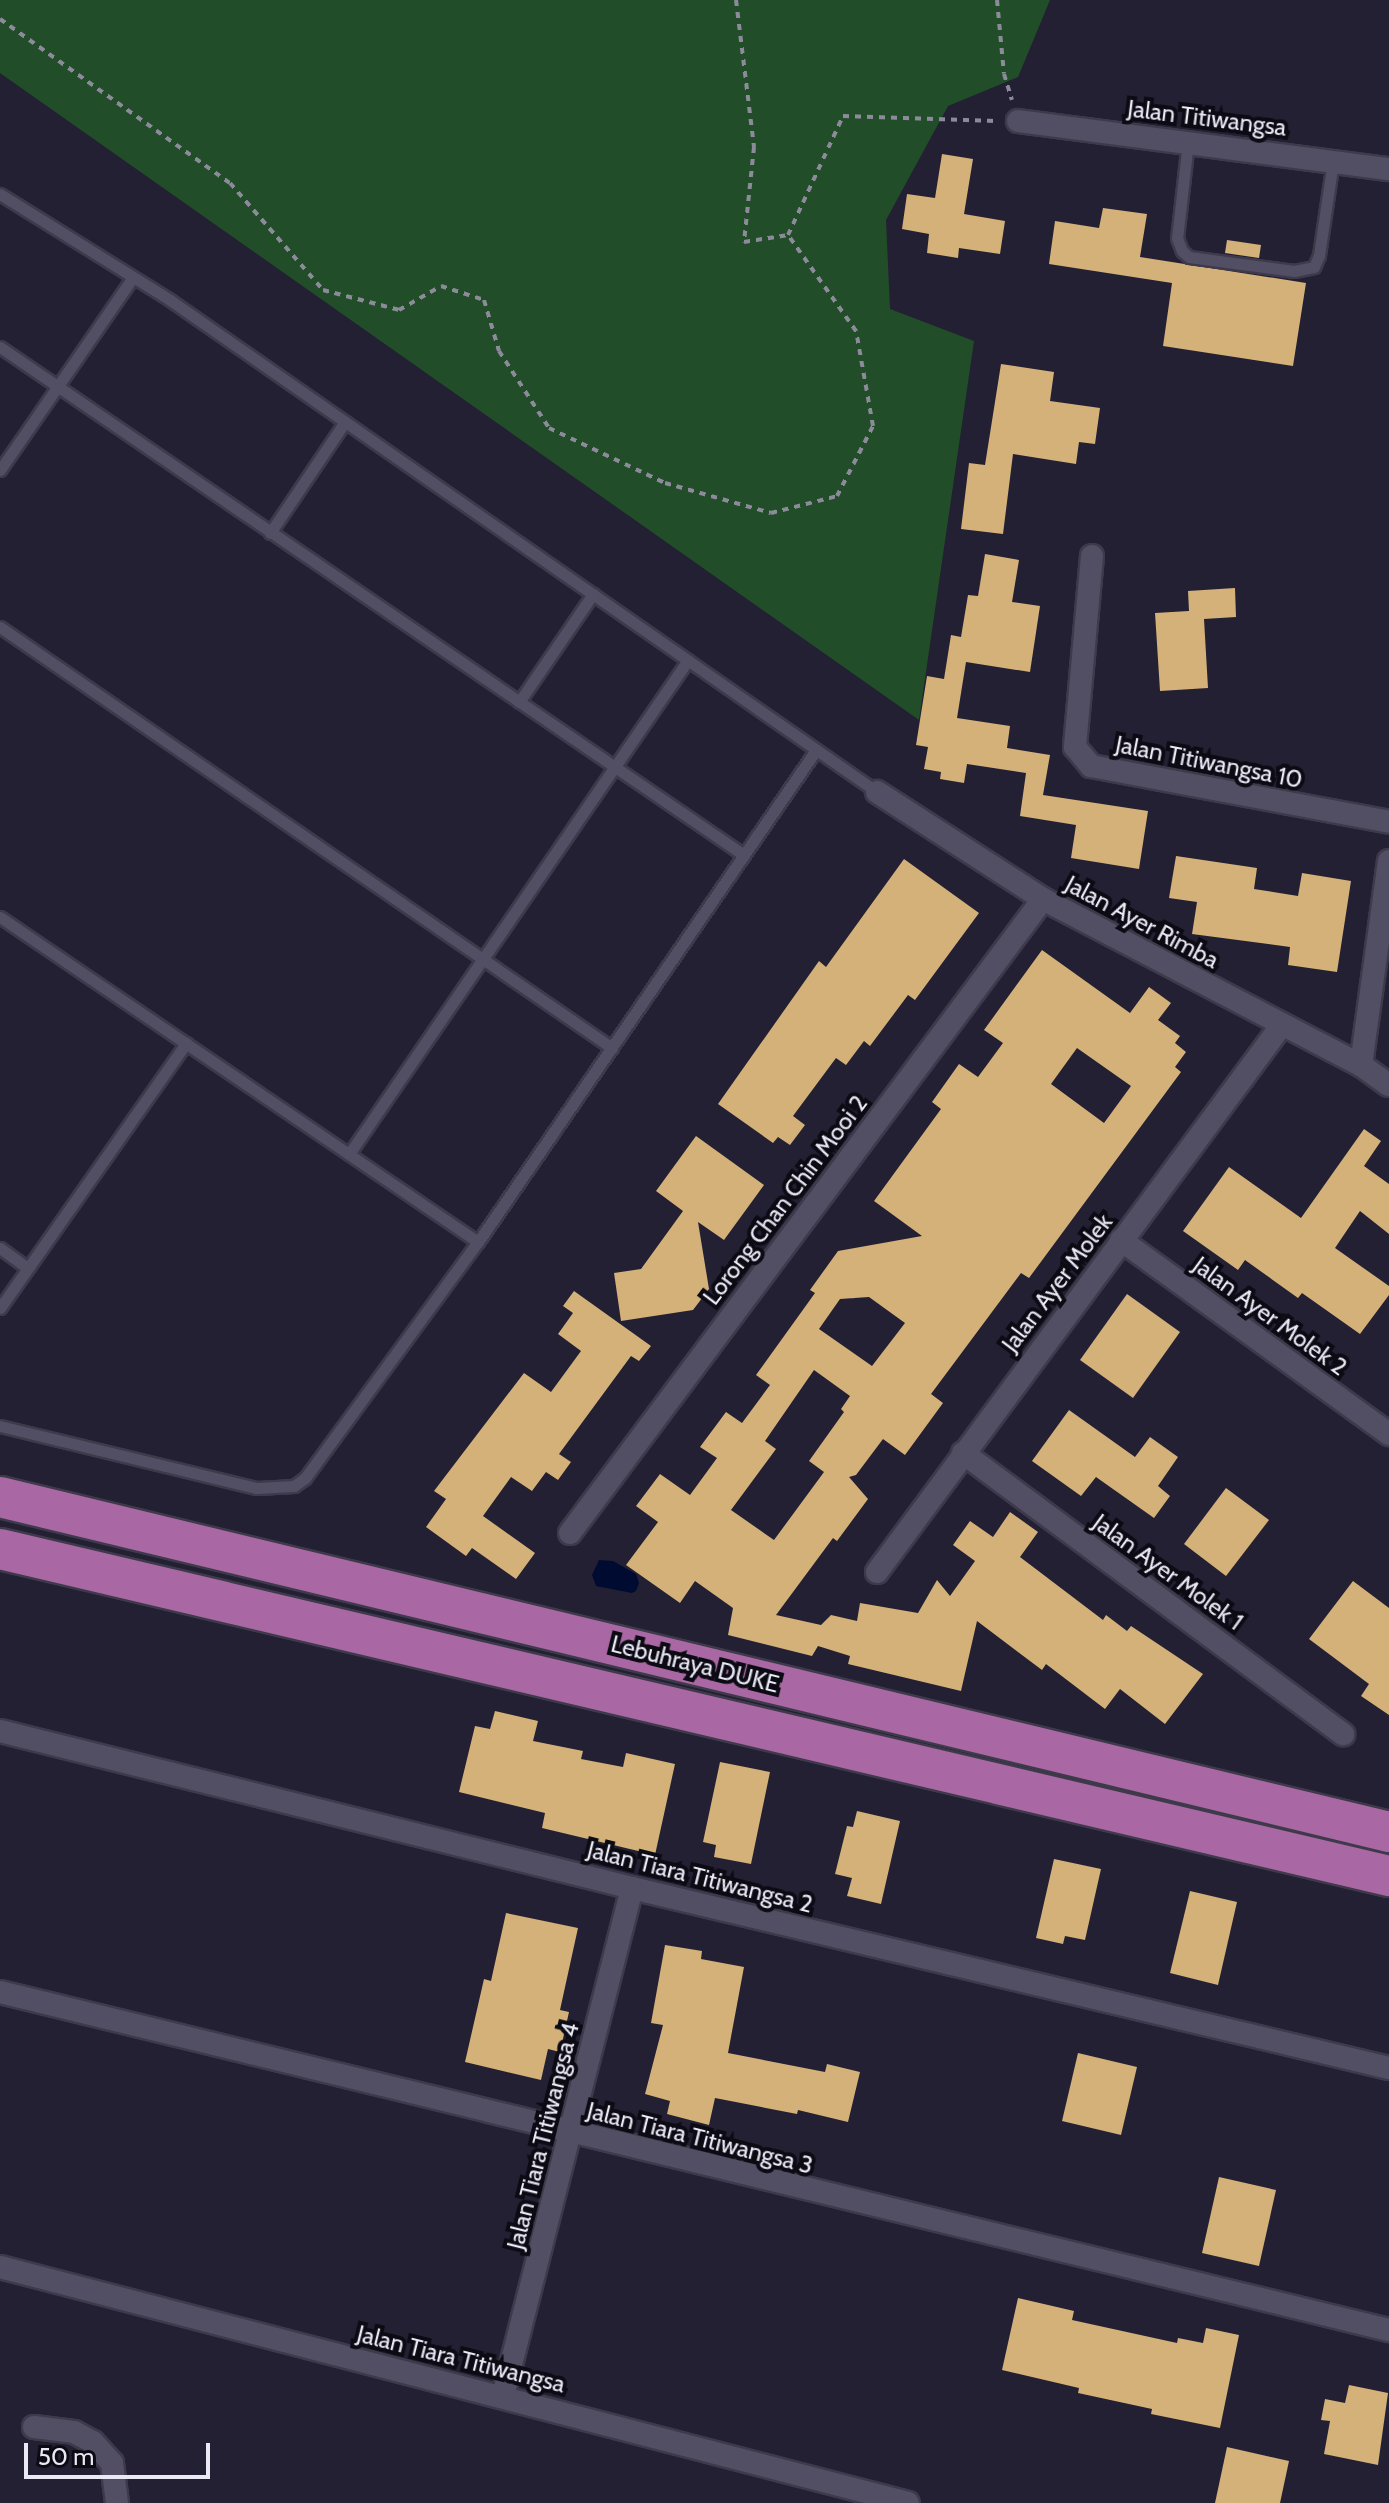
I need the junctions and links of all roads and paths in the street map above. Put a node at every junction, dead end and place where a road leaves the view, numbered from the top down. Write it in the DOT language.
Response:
graph roads {
  1 [pos="736,0"];
  2 [pos="997,0"];
  3 [pos="0,19"];
  4 [pos="1018,121"];
  5 [pos="1188,142"];
  6 [pos="1333,160"];
  7 [pos="1389,169"];
  8 [pos="0,194"];
  9 [pos="788,235"];
  10 [pos="133,277"];
  11 [pos="0,347"];
  12 [pos="58,386"];
  13 [pos="345,422"];
  14 [pos="0,470"];
  15 [pos="270,533"];
  16 [pos="1092,556"];
  17 [pos="593,594"];
  18 [pos="0,627"];
  19 [pos="688,660"];
  20 [pos="519,702"];
  21 [pos="816,750"];
  22 [pos="615,767"];
  23 [pos="877,792"];
  24 [pos="1389,822"];
  25 [pos="744,855"];
  26 [pos="1389,861"];
  27 [pos="1043,899"];
  28 [pos="0,917"];
  29 [pos="483,959"];
  30 [pos="1281,1026"];
  31 [pos="186,1043"];
  32 [pos="612,1048"];
  33 [pos="1361,1065"];
  34 [pos="1389,1085"];
  35 [pos="349,1154"];
  36 [pos="1121,1240"];
  37 [pos="478,1242"];
  38 [pos="0,1248"];
  39 [pos="28,1268"];
  40 [pos="0,1308"];
  41 [pos="0,1426"];
  42 [pos="1389,1434"];
  43 [pos="963,1453"];
  44 [pos="0,1497"];
  45 [pos="570,1533"];
  46 [pos="0,1549"];
  47 [pos="877,1572"];
  48 [pos="0,1731"];
  49 [pos="1343,1734"];
  50 [pos="1389,1832"];
  51 [pos="1389,1876"];
  52 [pos="632,1888"];
  53 [pos="0,1992"];
  54 [pos="1389,2068"];
  55 [pos="572,2134"];
  56 [pos="0,2267"];
  57 [pos="1389,2330"];
  58 [pos="503,2396"];
  59 [pos="34,2427"];
  60 [pos="117,2503"];
  61 [pos="908,2503"];
  1 -- 9 [label="path"];
  2 -- 4 [label="path"];
  3 -- 9 [label="path"];
  4 -- 5 [label="street, Jalan Titiwangsa"];
  4 -- 9 [label="path"];
  5 -- 6 [label="street, Jalan Titiwangsa"];
  5 -- 6 [label="lane"];
  6 -- 7 [label="street, Jalan Titiwangsa"];
  8 -- 10 [label="lane"];
  10 -- 12 [label="lane"];
  10 -- 13 [label="lane"];
  11 -- 12 [label="lane"];
  12 -- 14 [label="lane"];
  12 -- 15 [label="lane"];
  13 -- 15 [label="lane"];
  13 -- 17 [label="lane"];
  15 -- 20 [label="lane"];
  16 -- 24 [label="street, Jalan Titiwangsa 10"];
  17 -- 19 [label="lane"];
  17 -- 20 [label="lane"];
  18 -- 29 [label="lane"];
  19 -- 21 [label="lane"];
  19 -- 22 [label="lane"];
  20 -- 22 [label="lane"];
  21 -- 23 [label="lane"];
  21 -- 25 [label="lane"];
  22 -- 25 [label="lane"];
  22 -- 29 [label="lane"];
  23 -- 27 [label="street, Jalan Ayer Rimba"];
  25 -- 32 [label="lane"];
  26 -- 33 [label="street"];
  27 -- 30 [label="street, Jalan Ayer Rimba"];
  27 -- 45 [label="street, Lorong Chan Chin Mooi 2"];
  28 -- 31 [label="lane"];
  29 -- 32 [label="lane"];
  29 -- 35 [label="lane"];
  30 -- 33 [label="street, Jalan Ayer Rimba"];
  30 -- 36 [label="street, Jalan Ayer Molek"];
  31 -- 35 [label="lane"];
  31 -- 39 [label="lane"];
  32 -- 37 [label="lane"];
  33 -- 34 [label="street, Jalan Ayer Rimba"];
  35 -- 37 [label="lane"];
  36 -- 42 [label="street, Jalan Ayer Molek 2"];
  36 -- 43 [label="street, Jalan Ayer Molek"];
  37 -- 41 [label="lane"];
  38 -- 39 [label="lane"];
  39 -- 40 [label="lane"];
  43 -- 47 [label="street, Jalan Ayer Molek"];
  43 -- 49 [label="street, Jalan Ayer Molek 1"];
  44 -- 50 [label="highway, Lebuhraya DUKE"];
  46 -- 51 [label="highway, Lebuhraya DUKE"];
  48 -- 52 [label="street, Jalan Tiara Titiwangsa 2"];
  52 -- 54 [label="street, Jalan Tiara Titiwangsa 2"];
  52 -- 55 [label="street, Jalan Tiara Titiwangsa 4"];
  53 -- 55 [label="street, Jalan Tiara Titiwangsa 3"];
  55 -- 57 [label="street, Jalan Tiara Titiwangsa 3"];
  55 -- 58 [label="street, Jalan Tiara Titiwangsa 4"];
  56 -- 58 [label="street, Jalan Tiara Titiwangsa"];
  58 -- 61 [label="street, Jalan Tiara Titiwangsa"];
  59 -- 60 [label="street"];
}
